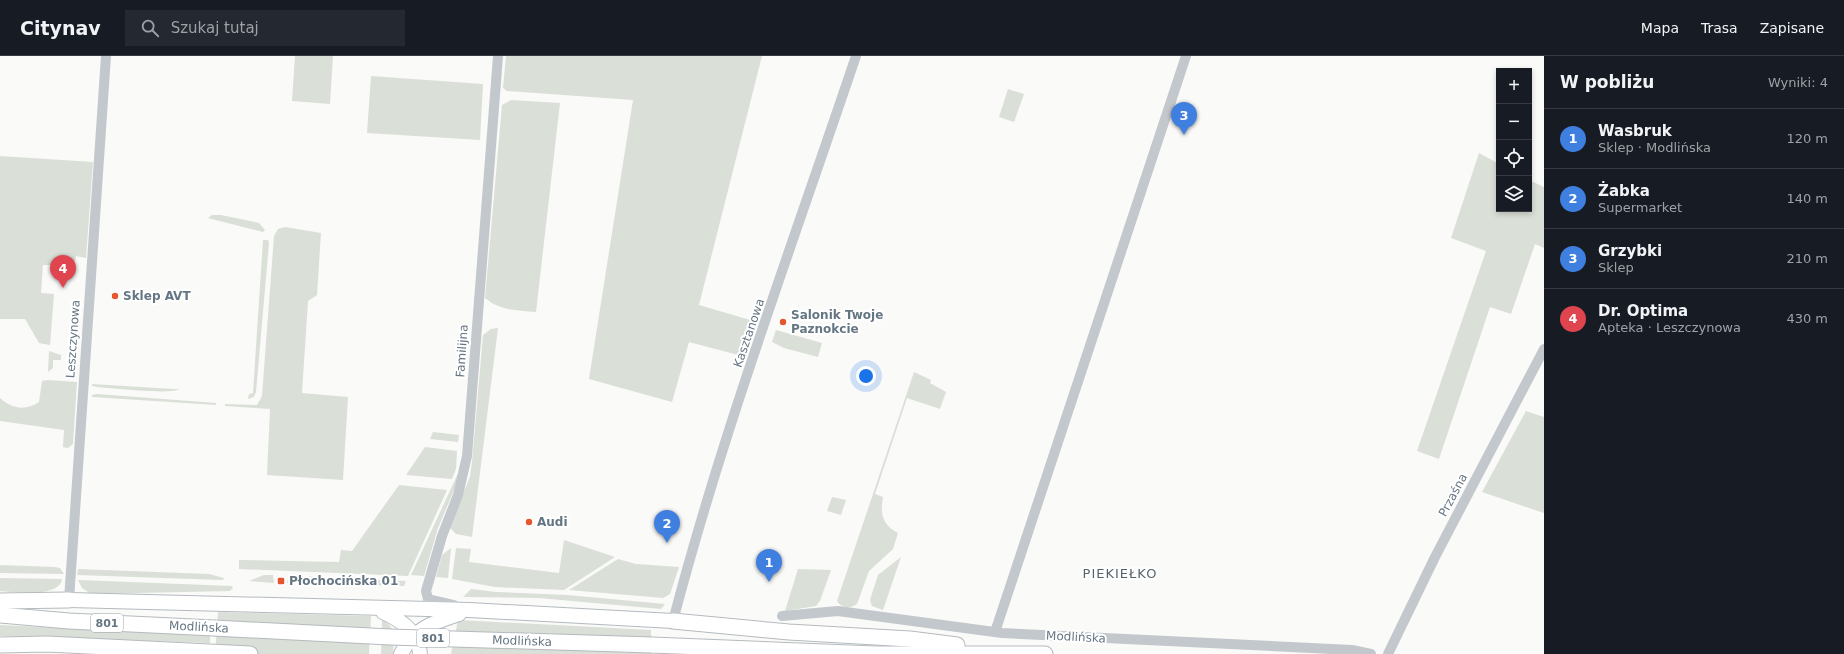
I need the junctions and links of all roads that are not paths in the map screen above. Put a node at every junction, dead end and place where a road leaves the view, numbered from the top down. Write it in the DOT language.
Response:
graph roads {
  1 [pos="106,56"];
  2 [pos="498,56"];
  3 [pos="856,56"];
  4 [pos="1186,56"];
  5 [pos="1544,349"];
  6 [pos="69,600"];
  7 [pos="0,601"];
  8 [pos="375,609"];
  9 [pos="469,610"];
  10 [pos="0,614"];
  11 [pos="782,616"];
  12 [pos="673,621"];
  13 [pos="995,632"];
  14 [pos="413,634"];
  15 [pos="0,645"];
  16 [pos="1015,653"];
  17 [pos="250,654"];
  18 [pos="401,654"];
  19 [pos="420,654"];
  20 [pos="1045,654"];
  21 [pos="1371,654"];
  22 [pos="1388,654"];
  1 -- 6 [label="street, Leszczynowa"];
  2 -- 9 [label="street, Familijna"];
  3 -- 12 [label="street, Kasztanowa"];
  4 -- 13 [label="street"];
  5 -- 22 [label="street, Przaśna"];
  6 -- 7 [label="main road"];
  6 -- 8 [label="main road, Modlińska"];
  8 -- 9 [label="main road, Modlińska"];
  8 -- 14 [label="main road"];
  9 -- 12 [label="main road"];
  9 -- 14 [label="main road"];
  10 -- 16 [label="main road, Modlińska / 801, bridge"];
  11 -- 13 [label="street, Modlińska"];
  12 -- 16 [label="main road"];
  13 -- 21 [label="street, Modlińska"];
  14 -- 18 [label="main road"];
  14 -- 19 [label="main road"];
  15 -- 17 [label="main road, Modlińska / 801"];
  16 -- 20 [label="main road, Modlińska / 801"];
}
